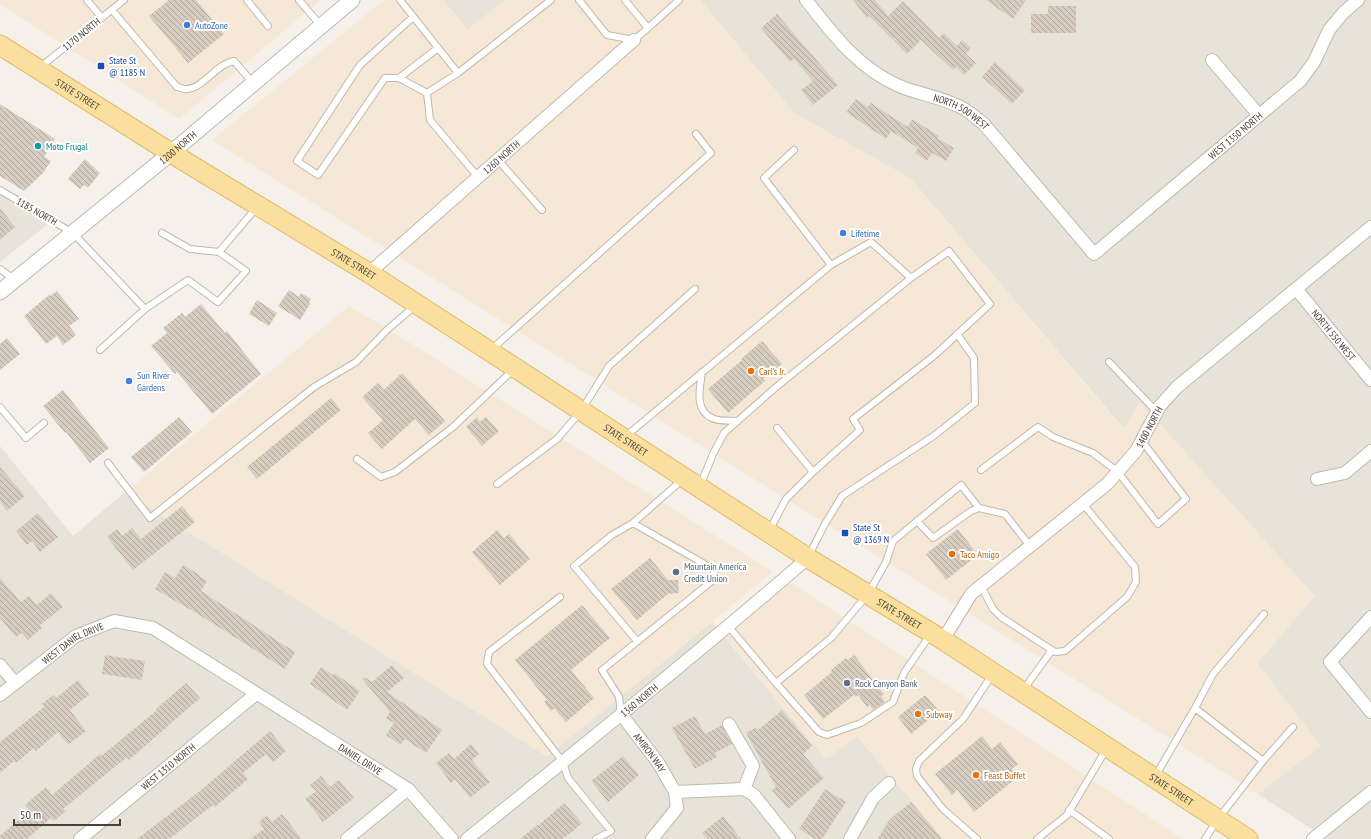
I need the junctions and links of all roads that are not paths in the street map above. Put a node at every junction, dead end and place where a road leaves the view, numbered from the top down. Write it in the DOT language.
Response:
graph roads {
  1 [pos="87,0"];
  2 [pos="124,0"];
  3 [pos="246,0"];
  4 [pos="299,0"];
  5 [pos="352,0"];
  6 [pos="400,0"];
  7 [pos="551,0"];
  8 [pos="579,0"];
  9 [pos="625,0"];
  10 [pos="679,0"];
  11 [pos="806,0"];
  12 [pos="1358,0"];
  13 [pos="112,10"];
  14 [pos="413,17"];
  15 [pos="102,18"];
  16 [pos="268,26"];
  17 [pos="321,26"];
  18 [pos="648,28"];
  19 [pos="634,40"];
  20 [pos="0,45"];
  21 [pos="438,48"];
  22 [pos="1212,60"];
  23 [pos="38,69"];
  24 [pos="458,73"];
  25 [pos="399,78"];
  26 [pos="254,84"];
  27 [pos="427,93"];
  28 [pos="1258,114"];
  29 [pos="696,134"];
  30 [pos="794,150"];
  31 [pos="171,153"];
  32 [pos="498,160"];
  33 [pos="478,177"];
  34 [pos="0,190"];
  35 [pos="258,206"];
  36 [pos="542,210"];
  37 [pos="1371,227"];
  38 [pos="73,233"];
  39 [pos="162,233"];
  40 [pos="219,252"];
  41 [pos="1094,254"];
  42 [pos="831,265"];
  43 [pos="0,269"];
  44 [pos="369,273"];
  45 [pos="911,278"];
  46 [pos="15,280"];
  47 [pos="694,289"];
  48 [pos="1297,290"];
  49 [pos="0,292"];
  50 [pos="417,304"];
  51 [pos="145,309"];
  52 [pos="957,334"];
  53 [pos="100,350"];
  54 [pos="489,351"];
  55 [pos="1109,362"];
  56 [pos="515,368"];
  57 [pos="702,372"];
  58 [pos="1371,380"];
  59 [pos="0,407"];
  60 [pos="581,411"];
  61 [pos="1157,412"];
  62 [pos="738,421"];
  63 [pos="44,423"];
  64 [pos="777,428"];
  65 [pos="623,438"];
  66 [pos="1142,441"];
  67 [pos="1371,451"];
  68 [pos="357,459"];
  69 [pos="108,463"];
  70 [pos="981,470"];
  71 [pos="814,472"];
  72 [pos="1118,472"];
  73 [pos="1317,479"];
  74 [pos="692,483"];
  75 [pos="497,484"];
  76 [pos="1083,504"];
  77 [pos="979,508"];
  78 [pos="917,521"];
  79 [pos="633,523"];
  80 [pos="768,532"];
  81 [pos="1030,546"];
  82 [pos="808,558"];
  83 [pos="980,586"];
  84 [pos="868,594"];
  85 [pos="560,597"];
  86 [pos="1264,614"];
  87 [pos="1371,617"];
  88 [pos="729,627"];
  89 [pos="937,636"];
  90 [pos="637,642"];
  91 [pos="1052,650"];
  92 [pos="0,665"];
  93 [pos="993,672"];
  94 [pos="776,682"];
  95 [pos="15,683"];
  96 [pos="1023,692"];
  97 [pos="256,694"];
  98 [pos="0,695"];
  99 [pos="1195,708"];
  100 [pos="1371,712"];
  101 [pos="621,714"];
  102 [pos="729,724"];
  103 [pos="1293,727"];
  104 [pos="1107,747"];
  105 [pos="1263,761"];
  106 [pos="563,762"];
  107 [pos="1155,778"];
  108 [pos="889,783"];
  109 [pos="408,789"];
  110 [pos="744,789"];
  111 [pos="676,792"];
  112 [pos="1371,792"];
  113 [pos="1069,810"];
  114 [pos="1218,819"];
  115 [pos="80,839"];
  116 [pos="347,839"];
  117 [pos="452,839"];
  118 [pos="468,839"];
  119 [pos="596,839"];
  120 [pos="652,839"];
  121 [pos="789,839"];
  122 [pos="850,839"];
  123 [pos="977,839"];
  124 [pos="1037,839"];
  125 [pos="1108,839"];
  126 [pos="1205,839"];
  127 [pos="1248,839"];
  128 [pos="1313,839"];
  1 -- 15 [label="lane"];
  2 -- 13 [label="lane, 1170 NORTH"];
  3 -- 16 [label="lane"];
  4 -- 17 [label="lane"];
  5 -- 17 [label="street, 1200 NORTH"];
  6 -- 14 [label="lane"];
  7 -- 24 [label="lane"];
  8 -- 19 [label="lane"];
  9 -- 18 [label="lane"];
  10 -- 18 [label="lane"];
  11 -- 41 [label="street, NORTH 500 WEST"];
  12 -- 28 [label="street, WEST 1350 NORTH"];
  13 -- 15 [label="lane, 1170 NORTH"];
  13 -- 26 [label="lane"];
  14 -- 21 [label="lane"];
  14 -- 25 [label="lane"];
  15 -- 23 [label="lane, 1170 NORTH"];
  17 -- 26 [label="street, 1200 NORTH"];
  18 -- 19 [label="lane"];
  19 -- 32 [label="street, 1260 NORTH"];
  20 -- 23 [label="main road, STATE STREET"];
  21 -- 24 [label="lane"];
  21 -- 25 [label="lane"];
  22 -- 28 [label="street"];
  23 -- 31 [label="main road, STATE STREET"];
  24 -- 27 [label="lane"];
  25 -- 27 [label="lane"];
  26 -- 31 [label="street, 1200 NORTH"];
  27 -- 33 [label="lane"];
  28 -- 41 [label="street, WEST 1350 NORTH"];
  29 -- 54 [label="lane"];
  30 -- 42 [label="lane"];
  31 -- 35 [label="main road, STATE STREET"];
  31 -- 38 [label="street, 1200 NORTH"];
  32 -- 33 [label="street, 1260 NORTH"];
  32 -- 36 [label="lane"];
  33 -- 44 [label="street, 1260 NORTH"];
  34 -- 38 [label="lane, 1185 NORTH"];
  35 -- 40 [label="lane"];
  35 -- 44 [label="main road, STATE STREET"];
  37 -- 48 [label="street, 1400 NORTH"];
  38 -- 46 [label="street, 1200 NORTH"];
  38 -- 51 [label="lane, 1185 NORTH"];
  39 -- 40 [label="lane"];
  40 -- 51 [label="lane"];
  42 -- 45 [label="lane"];
  42 -- 57 [label="lane"];
  43 -- 46 [label="lane"];
  44 -- 50 [label="main road, STATE STREET"];
  45 -- 52 [label="lane"];
  45 -- 62 [label="lane"];
  46 -- 49 [label="street, 1200 NORTH"];
  47 -- 60 [label="lane"];
  48 -- 58 [label="street, NORTH 550 WEST"];
  48 -- 61 [label="street, 1400 NORTH"];
  50 -- 54 [label="main road, STATE STREET"];
  50 -- 69 [label="lane"];
  51 -- 53 [label="lane"];
  52 -- 71 [label="lane"];
  52 -- 82 [label="lane"];
  54 -- 56 [label="main road, STATE STREET"];
  55 -- 61 [label="lane"];
  56 -- 60 [label="main road, STATE STREET"];
  56 -- 68 [label="lane"];
  57 -- 62 [label="lane"];
  57 -- 65 [label="lane"];
  59 -- 63 [label="lane"];
  60 -- 65 [label="main road, STATE STREET"];
  60 -- 75 [label="lane"];
  61 -- 66 [label="street, 1400 NORTH"];
  62 -- 74 [label="lane"];
  64 -- 71 [label="lane"];
  65 -- 74 [label="main road, STATE STREET"];
  66 -- 72 [label="street, 1400 NORTH"];
  66 -- 72 [label="lane"];
  67 -- 73 [label="street"];
  70 -- 72 [label="lane"];
  71 -- 80 [label="lane"];
  72 -- 76 [label="street, 1400 NORTH"];
  74 -- 79 [label="lane"];
  74 -- 80 [label="main road, STATE STREET"];
  76 -- 81 [label="street, 1400 NORTH"];
  76 -- 91 [label="lane"];
  77 -- 78 [label="lane"];
  77 -- 78 [label="lane"];
  77 -- 81 [label="lane"];
  78 -- 84 [label="lane"];
  79 -- 90 [label="lane"];
  79 -- 90 [label="lane"];
  80 -- 82 [label="main road, STATE STREET"];
  81 -- 83 [label="street, 1400 NORTH"];
  82 -- 84 [label="main road, STATE STREET"];
  82 -- 88 [label="street, 1360 NORTH"];
  83 -- 89 [label="street, 1400 NORTH"];
  83 -- 91 [label="lane"];
  84 -- 89 [label="main road, STATE STREET"];
  84 -- 94 [label="lane"];
  85 -- 106 [label="lane"];
  86 -- 99 [label="lane"];
  87 -- 100 [label="street"];
  88 -- 94 [label="lane"];
  88 -- 101 [label="street, 1360 NORTH"];
  89 -- 93 [label="main road, STATE STREET"];
  89 -- 94 [label="lane"];
  90 -- 101 [label="lane"];
  91 -- 96 [label="lane"];
  92 -- 95 [label="street"];
  93 -- 96 [label="main road, STATE STREET"];
  93 -- 123 [label="lane"];
  95 -- 97 [label="street, WEST DANIEL DRIVE"];
  95 -- 98 [label="street, WEST DANIEL DRIVE"];
  96 -- 104 [label="main road, STATE STREET"];
  97 -- 109 [label="street, DANIEL DRIVE"];
  97 -- 115 [label="street, WEST 1310 NORTH"];
  99 -- 105 [label="lane"];
  99 -- 107 [label="lane"];
  101 -- 106 [label="street, 1360 NORTH"];
  101 -- 111 [label="street, AMIRON WAY"];
  102 -- 110 [label="street"];
  103 -- 105 [label="lane"];
  104 -- 107 [label="main road, STATE STREET"];
  104 -- 113 [label="lane"];
  105 -- 114 [label="lane"];
  106 -- 118 [label="street, 1360 NORTH"];
  106 -- 119 [label="lane"];
  107 -- 114 [label="main road, STATE STREET"];
  108 -- 122 [label="street"];
  109 -- 116 [label="street"];
  109 -- 117 [label="street, DANIEL DRIVE"];
  110 -- 111 [label="street"];
  110 -- 121 [label="street"];
  111 -- 120 [label="street"];
  112 -- 128 [label="street"];
  113 -- 124 [label="lane"];
  113 -- 125 [label="lane"];
  114 -- 126 [label="lane"];
  114 -- 127 [label="main road, STATE STREET"];
}
